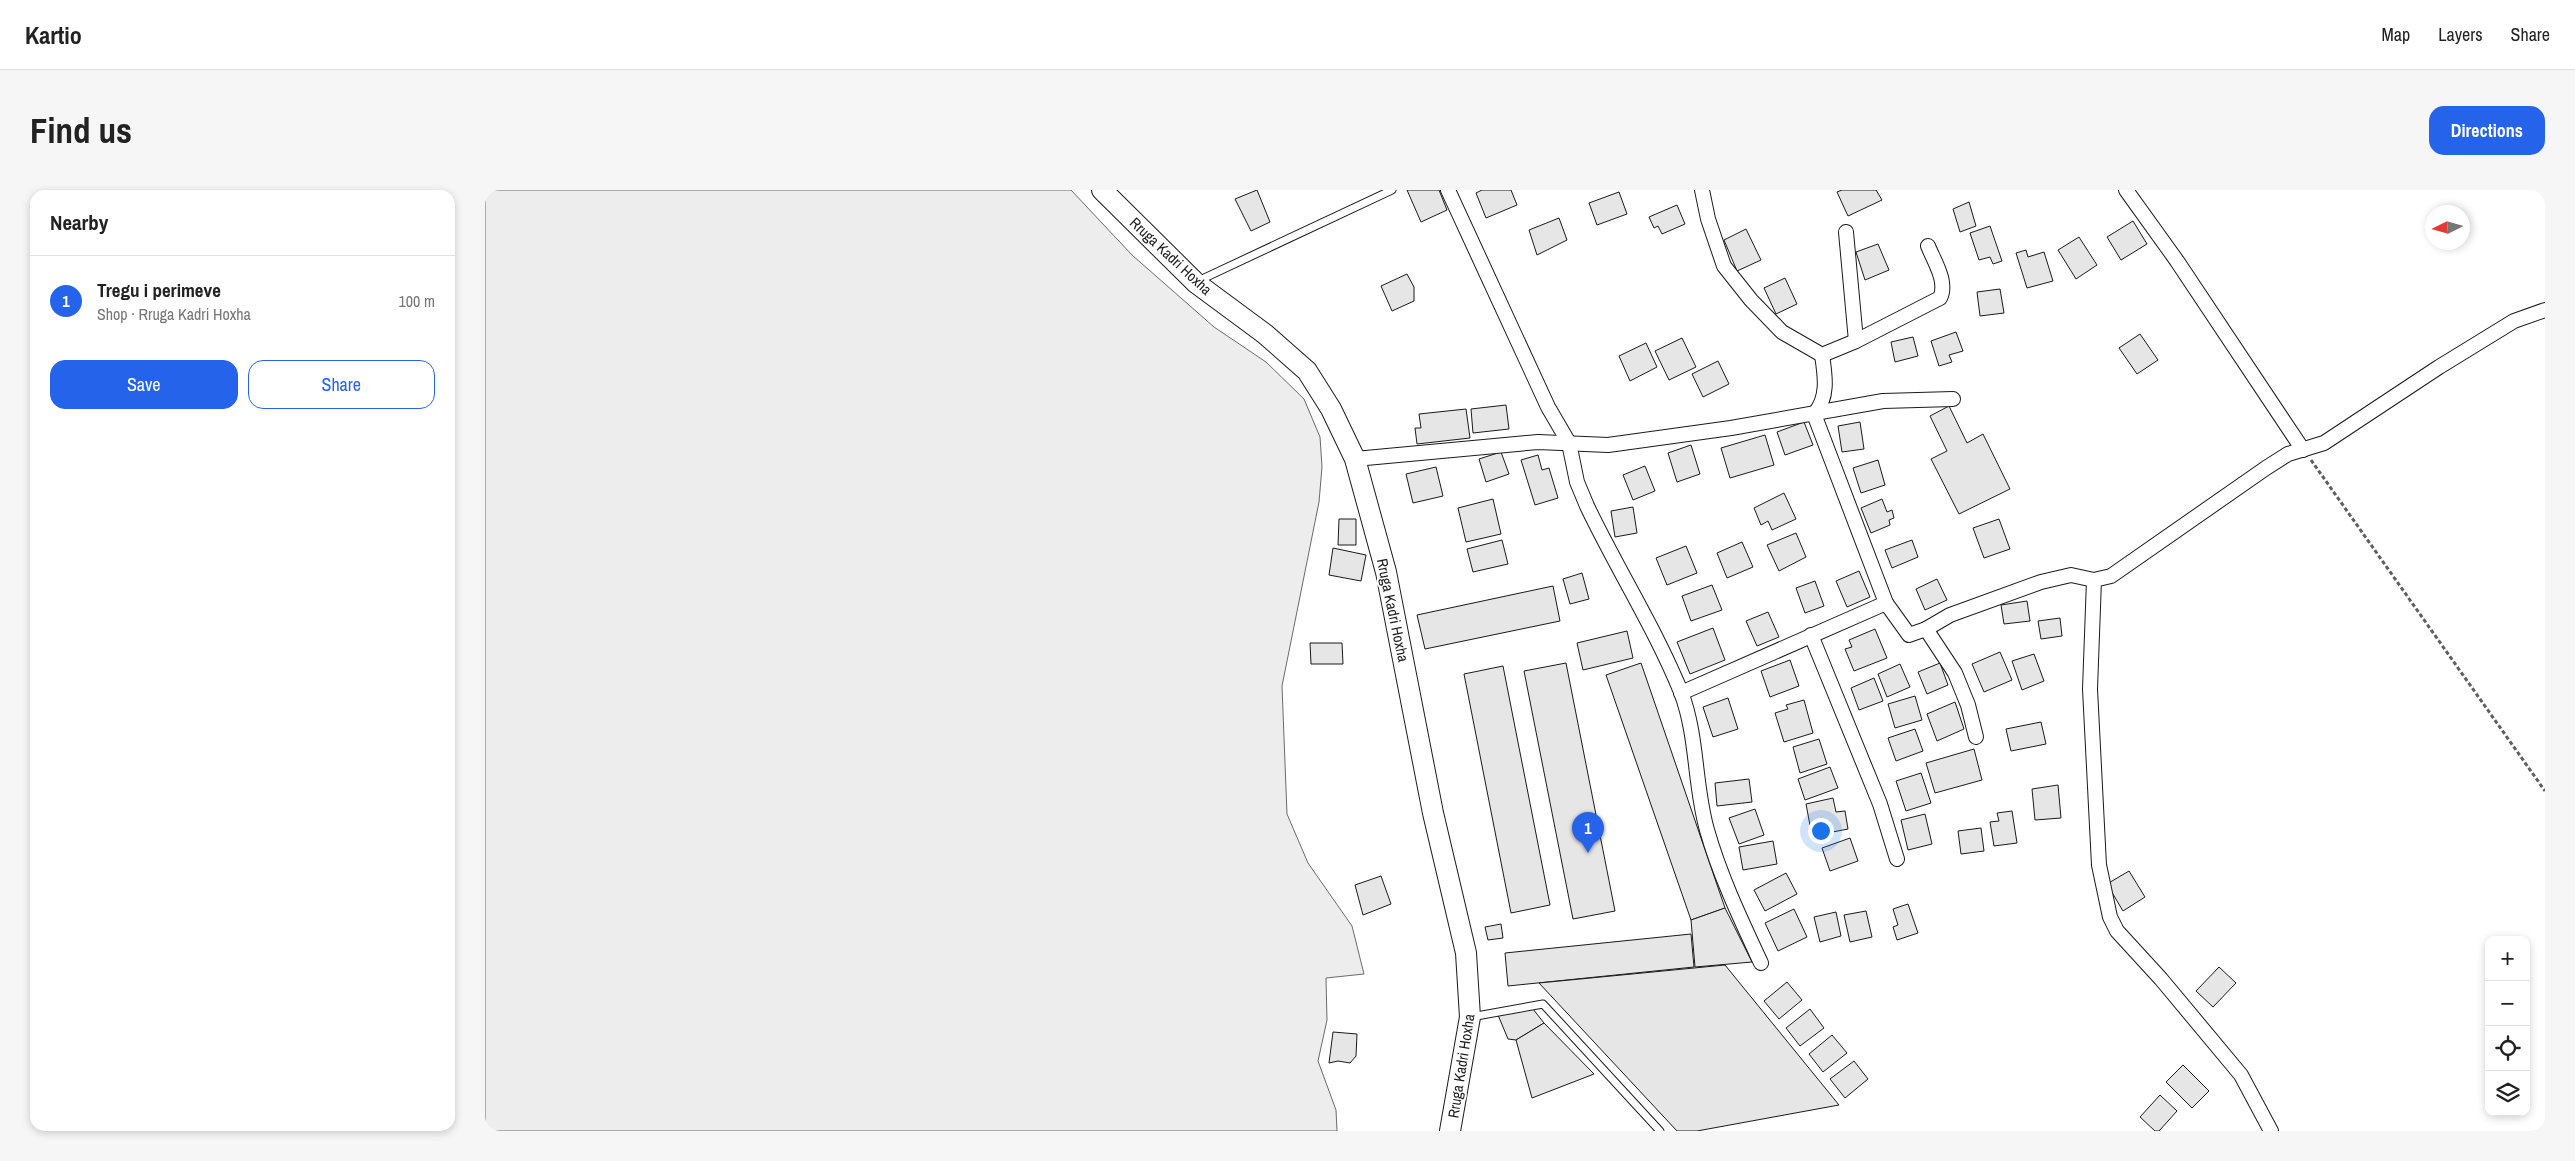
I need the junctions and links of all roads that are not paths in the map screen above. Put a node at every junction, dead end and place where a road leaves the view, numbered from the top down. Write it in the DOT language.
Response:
graph roads {
  1 [pos="1102,190"];
  2 [pos="1392,190"];
  3 [pos="1448,190"];
  4 [pos="1702,190"];
  5 [pos="2126,190"];
  6 [pos="1846,232"];
  7 [pos="1928,246"];
  8 [pos="1195,283"];
  9 [pos="2545,310"];
  10 [pos="1856,341"];
  11 [pos="1822,355"];
  12 [pos="1953,399"];
  13 [pos="1814,414"];
  14 [pos="1569,444"];
  15 [pos="2303,450"];
  16 [pos="1355,459"];
  17 [pos="2094,580"];
  18 [pos="1886,603"];
  19 [pos="1926,629"];
  20 [pos="1811,635"];
  21 [pos="1681,693"];
  22 [pos="1976,737"];
  23 [pos="1897,859"];
  24 [pos="1761,963"];
  25 [pos="1471,1017"];
  26 [pos="1450,1131"];
  27 [pos="1660,1131"];
  28 [pos="2271,1131"];
  1 -- 8 [label="main road, Rruga Kadri Hoxha"];
  2 -- 8 [label="lane"];
  3 -- 14 [label="street"];
  4 -- 11 [label="street"];
  5 -- 15 [label="street"];
  6 -- 10 [label="street"];
  7 -- 10 [label="street"];
  8 -- 16 [label="main road, Rruga Kadri Hoxha"];
  9 -- 15 [label="street"];
  10 -- 11 [label="street"];
  11 -- 13 [label="street"];
  12 -- 13 [label="street"];
  13 -- 14 [label="street"];
  13 -- 18 [label="street"];
  14 -- 16 [label="street"];
  14 -- 21 [label="street"];
  15 -- 17 [label="street"];
  16 -- 25 [label="main road, Rruga Kadri Hoxha"];
  17 -- 19 [label="street"];
  17 -- 28 [label="street"];
  18 -- 19 [label="street"];
  18 -- 20 [label="street"];
  19 -- 22 [label="street"];
  20 -- 21 [label="street"];
  20 -- 23 [label="street"];
  21 -- 24 [label="street"];
  25 -- 26 [label="main road, Rruga Kadri Hoxha"];
  25 -- 27 [label="lane"];
}
